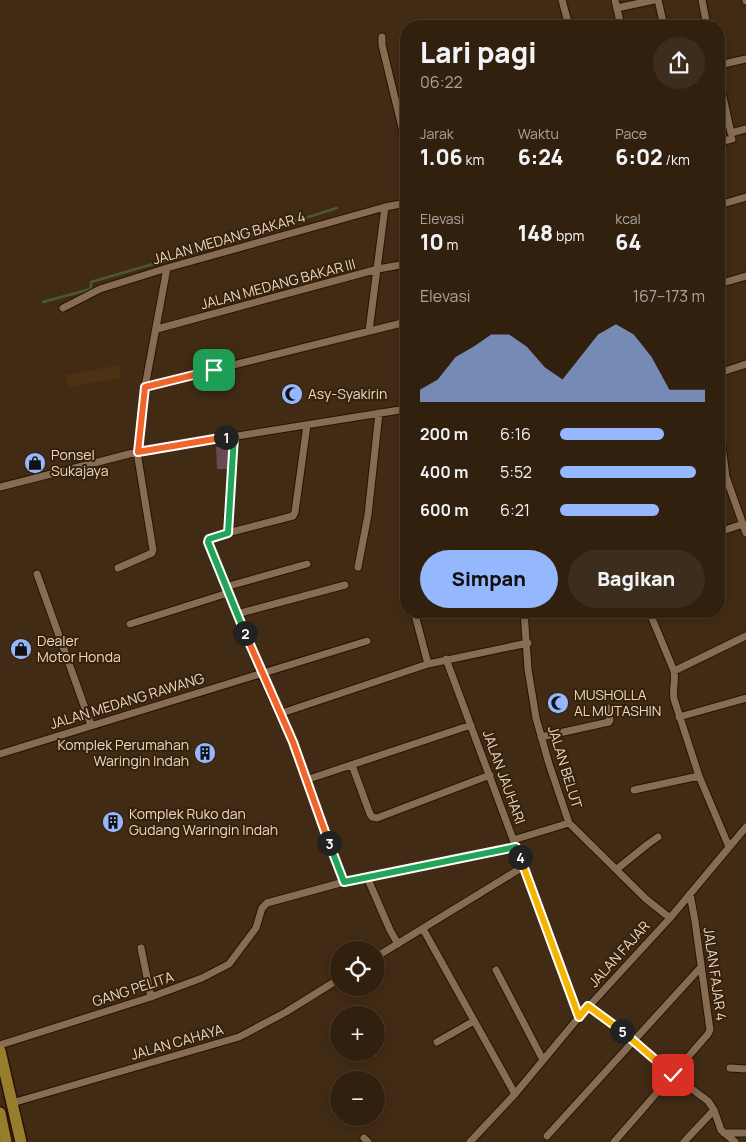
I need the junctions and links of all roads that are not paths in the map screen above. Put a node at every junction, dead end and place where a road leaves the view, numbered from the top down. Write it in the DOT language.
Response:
graph roads {
  1 [pos="562,0"];
  2 [pos="615,0"];
  3 [pos="654,0"];
  4 [pos="658,0"];
  5 [pos="702,0"];
  6 [pos="617,8"];
  7 [pos="567,20"];
  8 [pos="620,20"];
  9 [pos="663,20"];
  10 [pos="707,20"];
  11 [pos="382,37"];
  12 [pos="746,59"];
  13 [pos="725,64"];
  14 [pos="725,106"];
  15 [pos="400,119"];
  16 [pos="746,129"];
  17 [pos="732,139"];
  18 [pos="725,141"];
  19 [pos="746,197"];
  20 [pos="725,203"];
  21 [pos="400,204"];
  22 [pos="385,207"];
  23 [pos="400,265"];
  24 [pos="167,268"];
  25 [pos="378,269"];
  26 [pos="746,276"];
  27 [pos="725,282"];
  28 [pos="63,308"];
  29 [pos="400,323"];
  30 [pos="157,329"];
  31 [pos="369,331"];
  32 [pos="746,364"];
  33 [pos="725,371"];
  34 [pos="145,387"];
  35 [pos="400,410"];
  36 [pos="379,413"];
  37 [pos="306,425"];
  38 [pos="234,436"];
  39 [pos="138,452"];
  40 [pos="725,471"];
  41 [pos="0,487"];
  42 [pos="743,524"];
  43 [pos="725,530"];
  44 [pos="228,533"];
  45 [pos="746,533"];
  46 [pos="307,564"];
  47 [pos="118,568"];
  48 [pos="358,568"];
  49 [pos="37,574"];
  50 [pos="345,584"];
  51 [pos="226,590"];
  52 [pos="237,614"];
  53 [pos="416,618"];
  54 [pos="525,618"];
  55 [pos="651,618"];
  56 [pos="130,624"];
  57 [pos="746,636"];
  58 [pos="367,641"];
  59 [pos="528,643"];
  60 [pos="446,659"];
  61 [pos="428,664"];
  62 [pos="674,671"];
  63 [pos="261,673"];
  64 [pos="746,698"];
  65 [pos="608,708"];
  66 [pos="280,714"];
  67 [pos="679,717"];
  68 [pos="471,725"];
  69 [pos="91,726"];
  70 [pos="541,737"];
  71 [pos="0,754"];
  72 [pos="352,765"];
  73 [pos="490,775"];
  74 [pos="699,776"];
  75 [pos="306,780"];
  76 [pos="634,790"];
  77 [pos="570,823"];
  78 [pos="746,827"];
  79 [pos="658,837"];
  80 [pos="514,843"];
  81 [pos="729,847"];
  82 [pos="524,866"];
  83 [pos="617,869"];
  84 [pos="367,877"];
  85 [pos="344,882"];
  86 [pos="690,894"];
  87 [pos="670,918"];
  88 [pos="423,929"];
  89 [pos="398,944"];
  90 [pos="141,948"];
  91 [pos="385,952"];
  92 [pos="701,967"];
  93 [pos="496,970"];
  94 [pos="330,985"];
  95 [pos="151,997"];
  96 [pos="588,1006"];
  97 [pos="579,1017"];
  98 [pos="474,1021"];
  99 [pos="635,1041"];
  100 [pos="437,1042"];
  101 [pos="0,1045"];
  102 [pos="0,1051"];
  103 [pos="543,1060"];
  104 [pos="730,1068"];
  105 [pos="746,1069"];
  106 [pos="673,1075"];
  107 [pos="515,1094"];
  108 [pos="12,1103"];
  109 [pos="714,1110"];
  110 [pos="0,1113"];
  111 [pos="724,1133"];
  112 [pos="746,1133"];
  113 [pos="3,1134"];
  114 [pos="547,1136"];
  115 [pos="21,1142"];
  116 [pos="470,1142"];
  117 [pos="614,1142"];
  118 [pos="684,1142"];
  119 [pos="735,1142"];
  1 -- 7 [label="street"];
  2 -- 6 [label="street"];
  3 -- 6 [label="street"];
  4 -- 9 [label="street"];
  5 -- 10 [label="street"];
  6 -- 8 [label="street"];
  11 -- 15 [label="street"];
  12 -- 13 [label="street"];
  14 -- 16 [label="street"];
  17 -- 18 [label="street"];
  19 -- 20 [label="street"];
  21 -- 22 [label="street, JALAN MEDANG BAKAR 4"];
  22 -- 24 [label="street, JALAN MEDANG BAKAR 4"];
  22 -- 25 [label="street"];
  23 -- 25 [label="street, JALAN MEDANG BAKAR III"];
  24 -- 28 [label="street, JALAN MEDANG BAKAR 4"];
  24 -- 30 [label="street"];
  25 -- 30 [label="street, JALAN MEDANG BAKAR III"];
  25 -- 31 [label="street"];
  26 -- 27 [label="street"];
  29 -- 31 [label="street"];
  30 -- 34 [label="street"];
  31 -- 34 [label="street"];
  32 -- 33 [label="street"];
  34 -- 39 [label="street"];
  35 -- 36 [label="street"];
  36 -- 37 [label="street"];
  36 -- 48 [label="street"];
  37 -- 38 [label="street"];
  37 -- 44 [label="street"];
  38 -- 39 [label="street"];
  38 -- 44 [label="street"];
  39 -- 41 [label="street"];
  39 -- 47 [label="street"];
  40 -- 42 [label="street"];
  42 -- 43 [label="street"];
  42 -- 45 [label="street"];
  44 -- 51 [label="street"];
  46 -- 51 [label="street"];
  49 -- 69 [label="street"];
  50 -- 52 [label="street"];
  51 -- 52 [label="street"];
  51 -- 56 [label="street"];
  52 -- 63 [label="street"];
  53 -- 61 [label="street"];
  54 -- 59 [label="street, JALAN BELUT"];
  55 -- 62 [label="street"];
  57 -- 62 [label="street"];
  58 -- 63 [label="street, JALAN MEDANG RAWANG"];
  59 -- 60 [label="street"];
  59 -- 70 [label="street, JALAN BELUT"];
  60 -- 61 [label="street"];
  60 -- 68 [label="street, JALAN JAUHARI"];
  61 -- 66 [label="street"];
  62 -- 67 [label="street"];
  63 -- 66 [label="street"];
  63 -- 69 [label="street, JALAN MEDANG RAWANG"];
  64 -- 67 [label="street"];
  65 -- 70 [label="street"];
  66 -- 75 [label="street"];
  67 -- 74 [label="street"];
  68 -- 72 [label="street"];
  68 -- 73 [label="street, JALAN JAUHARI"];
  69 -- 71 [label="street, JALAN MEDANG RAWANG"];
  70 -- 77 [label="street, JALAN BELUT"];
  72 -- 73 [label="street"];
  72 -- 75 [label="street"];
  73 -- 80 [label="street, JALAN JAUHARI"];
  74 -- 76 [label="street"];
  74 -- 81 [label="street"];
  75 -- 85 [label="street"];
  77 -- 80 [label="street"];
  77 -- 83 [label="street, JALAN BELUT"];
  78 -- 81 [label="street, JALAN FAJAR"];
  79 -- 83 [label="street"];
  80 -- 82 [label="street, JALAN JAUHARI"];
  80 -- 84 [label="street"];
  81 -- 86 [label="street, JALAN FAJAR"];
  82 -- 88 [label="street"];
  82 -- 97 [label="street, JALAN JAUHARI"];
  83 -- 87 [label="street, JALAN BELUT"];
  84 -- 85 [label="street"];
  84 -- 89 [label="street"];
  85 -- 95 [label="street, GANG PELITA"];
  86 -- 87 [label="street, JALAN FAJAR"];
  86 -- 92 [label="street, JALAN FAJAR 4"];
  87 -- 96 [label="street, JALAN FAJAR"];
  88 -- 89 [label="street"];
  88 -- 98 [label="street"];
  89 -- 91 [label="street"];
  90 -- 95 [label="street"];
  92 -- 99 [label="street"];
  92 -- 106 [label="street, JALAN FAJAR 4"];
  93 -- 103 [label="street"];
  94 -- 108 [label="street, JALAN CAHAYA"];
  95 -- 101 [label="street, GANG PELITA"];
  96 -- 97 [label="street, JALAN FAJAR"];
  96 -- 99 [label="street"];
  97 -- 103 [label="street, JALAN FAJAR"];
  98 -- 100 [label="street"];
  98 -- 107 [label="street"];
  99 -- 106 [label="street"];
  99 -- 114 [label="street"];
  102 -- 108 [label="main road"];
  103 -- 107 [label="street, JALAN FAJAR"];
  104 -- 105 [label="street"];
  106 -- 109 [label="street"];
  106 -- 117 [label="street, JALAN FAJAR 4"];
  107 -- 116 [label="street, JALAN FAJAR"];
  108 -- 115 [label="main road"];
  109 -- 111 [label="street"];
  109 -- 118 [label="street"];
  110 -- 113 [label="main road"];
  111 -- 112 [label="street"];
  111 -- 119 [label="street"];
}
